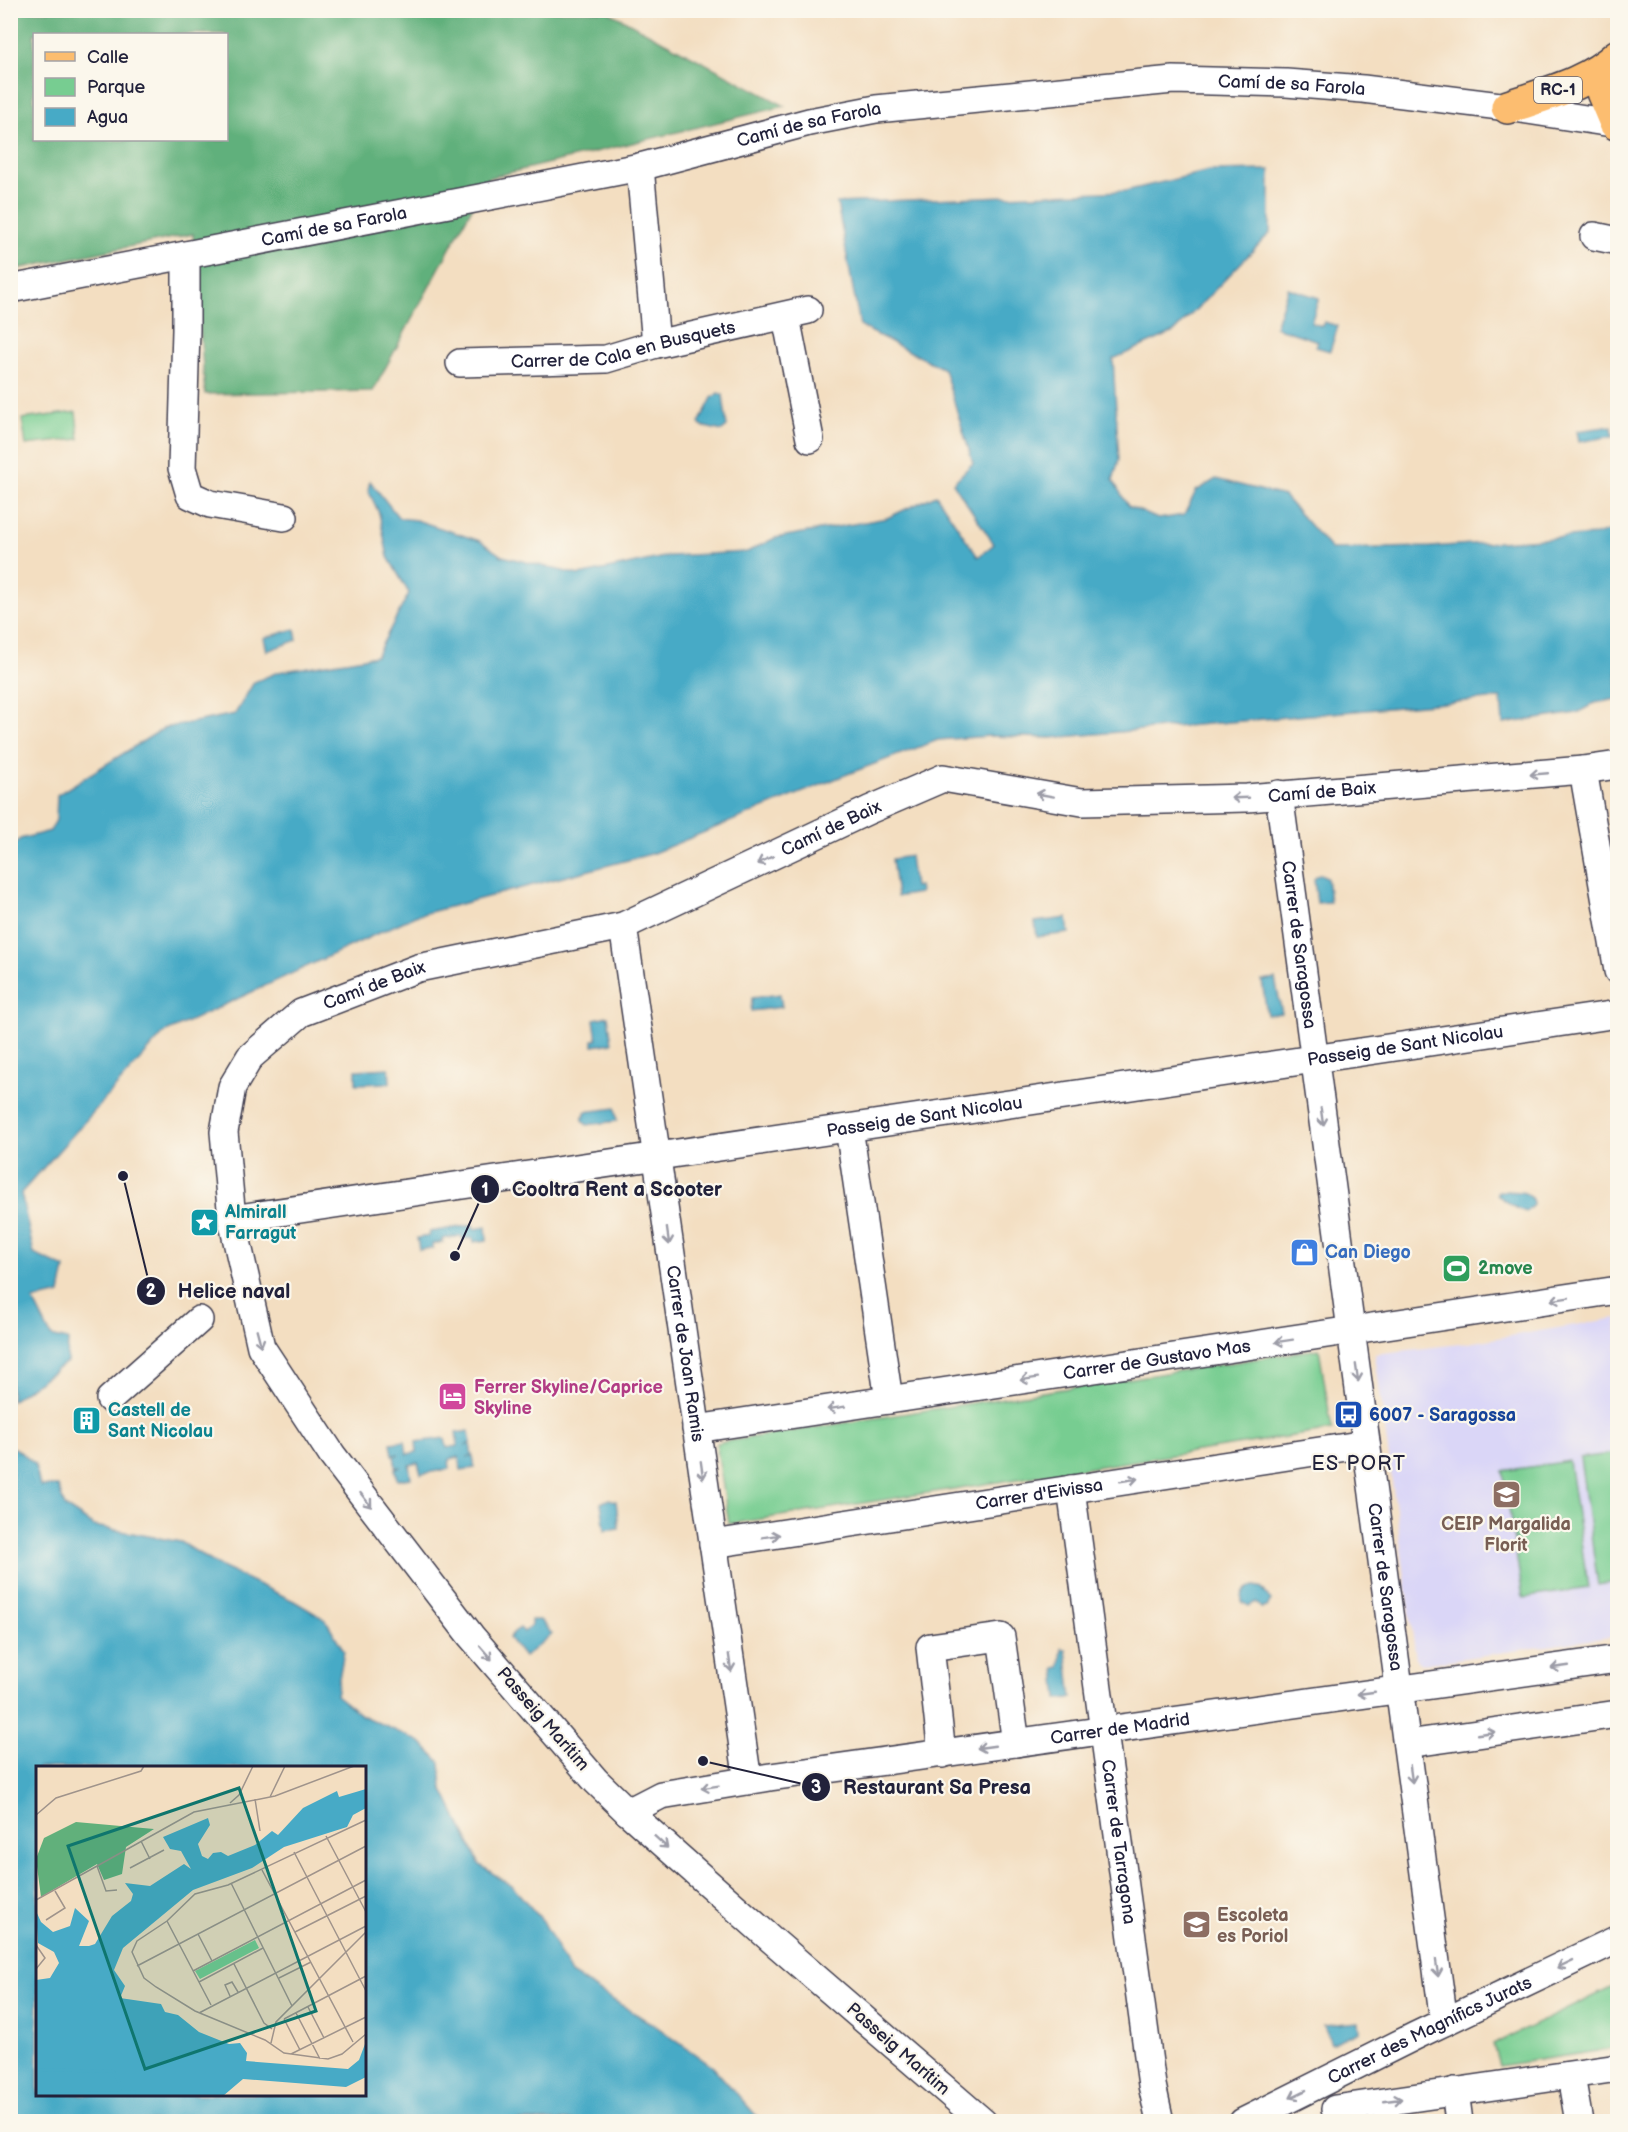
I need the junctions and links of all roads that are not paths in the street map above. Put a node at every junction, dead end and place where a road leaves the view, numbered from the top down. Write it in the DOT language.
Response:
graph roads {
  1 [pos="1612,62"];
  2 [pos="1508,107"];
  3 [pos="1617,123"];
  4 [pos="640,167"];
  5 [pos="186,255"];
  6 [pos="10,289"];
  7 [pos="656,344"];
  8 [pos="459,363"];
  9 [pos="810,439"];
  10 [pos="284,517"];
  11 [pos="1617,765"];
  12 [pos="1583,770"];
  13 [pos="1279,794"];
  14 [pos="622,926"];
  15 [pos="1617,971"];
  16 [pos="1617,1014"];
  17 [pos="1314,1059"];
  18 [pos="849,1128"];
  19 [pos="656,1157"];
  20 [pos="232,1219"];
  21 [pos="1617,1290"];
  22 [pos="199,1320"];
  23 [pos="1351,1331"];
  24 [pos="110,1399"];
  25 [pos="889,1400"];
  26 [pos="696,1429"];
  27 [pos="1366,1444"];
  28 [pos="1071,1490"];
  29 [pos="713,1544"];
  30 [pos="1617,1659"];
  31 [pos="1399,1688"];
  32 [pos="1617,1714"];
  33 [pos="1104,1731"];
  34 [pos="1016,1743"];
  35 [pos="1407,1744"];
  36 [pos="942,1754"];
  37 [pos="748,1781"];
  38 [pos="628,1812"];
  39 [pos="1617,1939"];
  40 [pos="1444,2022"];
  41 [pos="1617,2068"];
  42 [pos="1571,2076"];
  43 [pos="1331,2078"];
  44 [pos="1455,2091"];
  45 [pos="1336,2115"];
  46 [pos="983,2121"];
  47 [pos="1160,2121"];
  48 [pos="1244,2121"];
  49 [pos="1459,2121"];
  50 [pos="1579,2121"];
  1 -- 2 [label="main road, RC-1"];
  1 -- 3 [label="main road, RC-1"];
  2 -- 3 [label="street, Camí de sa Farola"];
  2 -- 4 [label="street, Camí de sa Farola"];
  4 -- 5 [label="street, Camí de sa Farola"];
  4 -- 7 [label="street"];
  5 -- 6 [label="street, Camí de sa Farola"];
  5 -- 10 [label="street"];
  7 -- 8 [label="street, Carrer de Cala en Busquets"];
  7 -- 9 [label="street, Carrer de Cala en Busquets"];
  11 -- 12 [label="street, Camí de Baix"];
  12 -- 13 [label="street, Camí de Baix, one-way"];
  12 -- 15 [label="street"];
  13 -- 14 [label="street, Camí de Baix, one-way"];
  13 -- 17 [label="street, Carrer de Saragossa"];
  14 -- 19 [label="street, Carrer de Joan Ramis"];
  14 -- 20 [label="street, Camí de Baix"];
  16 -- 17 [label="street, Passeig de Sant Nicolau"];
  17 -- 18 [label="street, Passeig de Sant Nicolau"];
  17 -- 23 [label="street, Carrer de Saragossa, one-way"];
  18 -- 19 [label="street, Passeig de Sant Nicolau"];
  18 -- 25 [label="street"];
  19 -- 20 [label="street, Passeig de Sant Nicolau"];
  19 -- 26 [label="street, Carrer de Joan Ramis, one-way"];
  20 -- 38 [label="street, Passeig Marítim, one-way"];
  21 -- 23 [label="street, Carrer de Gustavo Mas, one-way"];
  22 -- 24 [label="street"];
  23 -- 25 [label="street, Carrer de Gustavo Mas, one-way"];
  23 -- 27 [label="street, Carrer de Saragossa, one-way"];
  25 -- 26 [label="street, Carrer de Gustavo Mas, one-way"];
  26 -- 29 [label="street, Carrer de Joan Ramis, one-way"];
  28 -- 27 [label="street, Carrer d'Eivissa, one-way"];
  27 -- 31 [label="street, Carrer de Saragossa"];
  29 -- 28 [label="street, Carrer d'Eivissa, one-way"];
  28 -- 33 [label="street, Carrer de Tarragona"];
  29 -- 37 [label="street, Carrer de Joan Ramis, one-way"];
  30 -- 31 [label="street, Carrer de Madrid, one-way"];
  31 -- 33 [label="street, Carrer de Madrid, one-way"];
  31 -- 35 [label="street, Carrer de Saragossa"];
  35 -- 32 [label="street, one-way"];
  33 -- 34 [label="street, Carrer de Madrid"];
  33 -- 47 [label="street, Carrer de Tarragona"];
  34 -- 36 [label="street, Carrer de Madrid, one-way"];
  34 -- 36 [label="street"];
  35 -- 40 [label="street, Carrer de Saragossa, one-way"];
  36 -- 37 [label="street, Carrer de Madrid"];
  37 -- 38 [label="street, Carrer de Madrid, one-way"];
  38 -- 46 [label="street, Passeig Marítim, one-way"];
  39 -- 40 [label="street, Carrer des Magnífics Jurats, one-way"];
  40 -- 43 [label="street, Carrer des Magnífics Jurats"];
  41 -- 42 [label="street"];
  42 -- 44 [label="street"];
  42 -- 50 [label="street"];
  43 -- 45 [label="street"];
  43 -- 48 [label="street, Carrer des Magnífics Jurats, one-way"];
  45 -- 44 [label="street, one-way"];
  44 -- 49 [label="street"];
}
